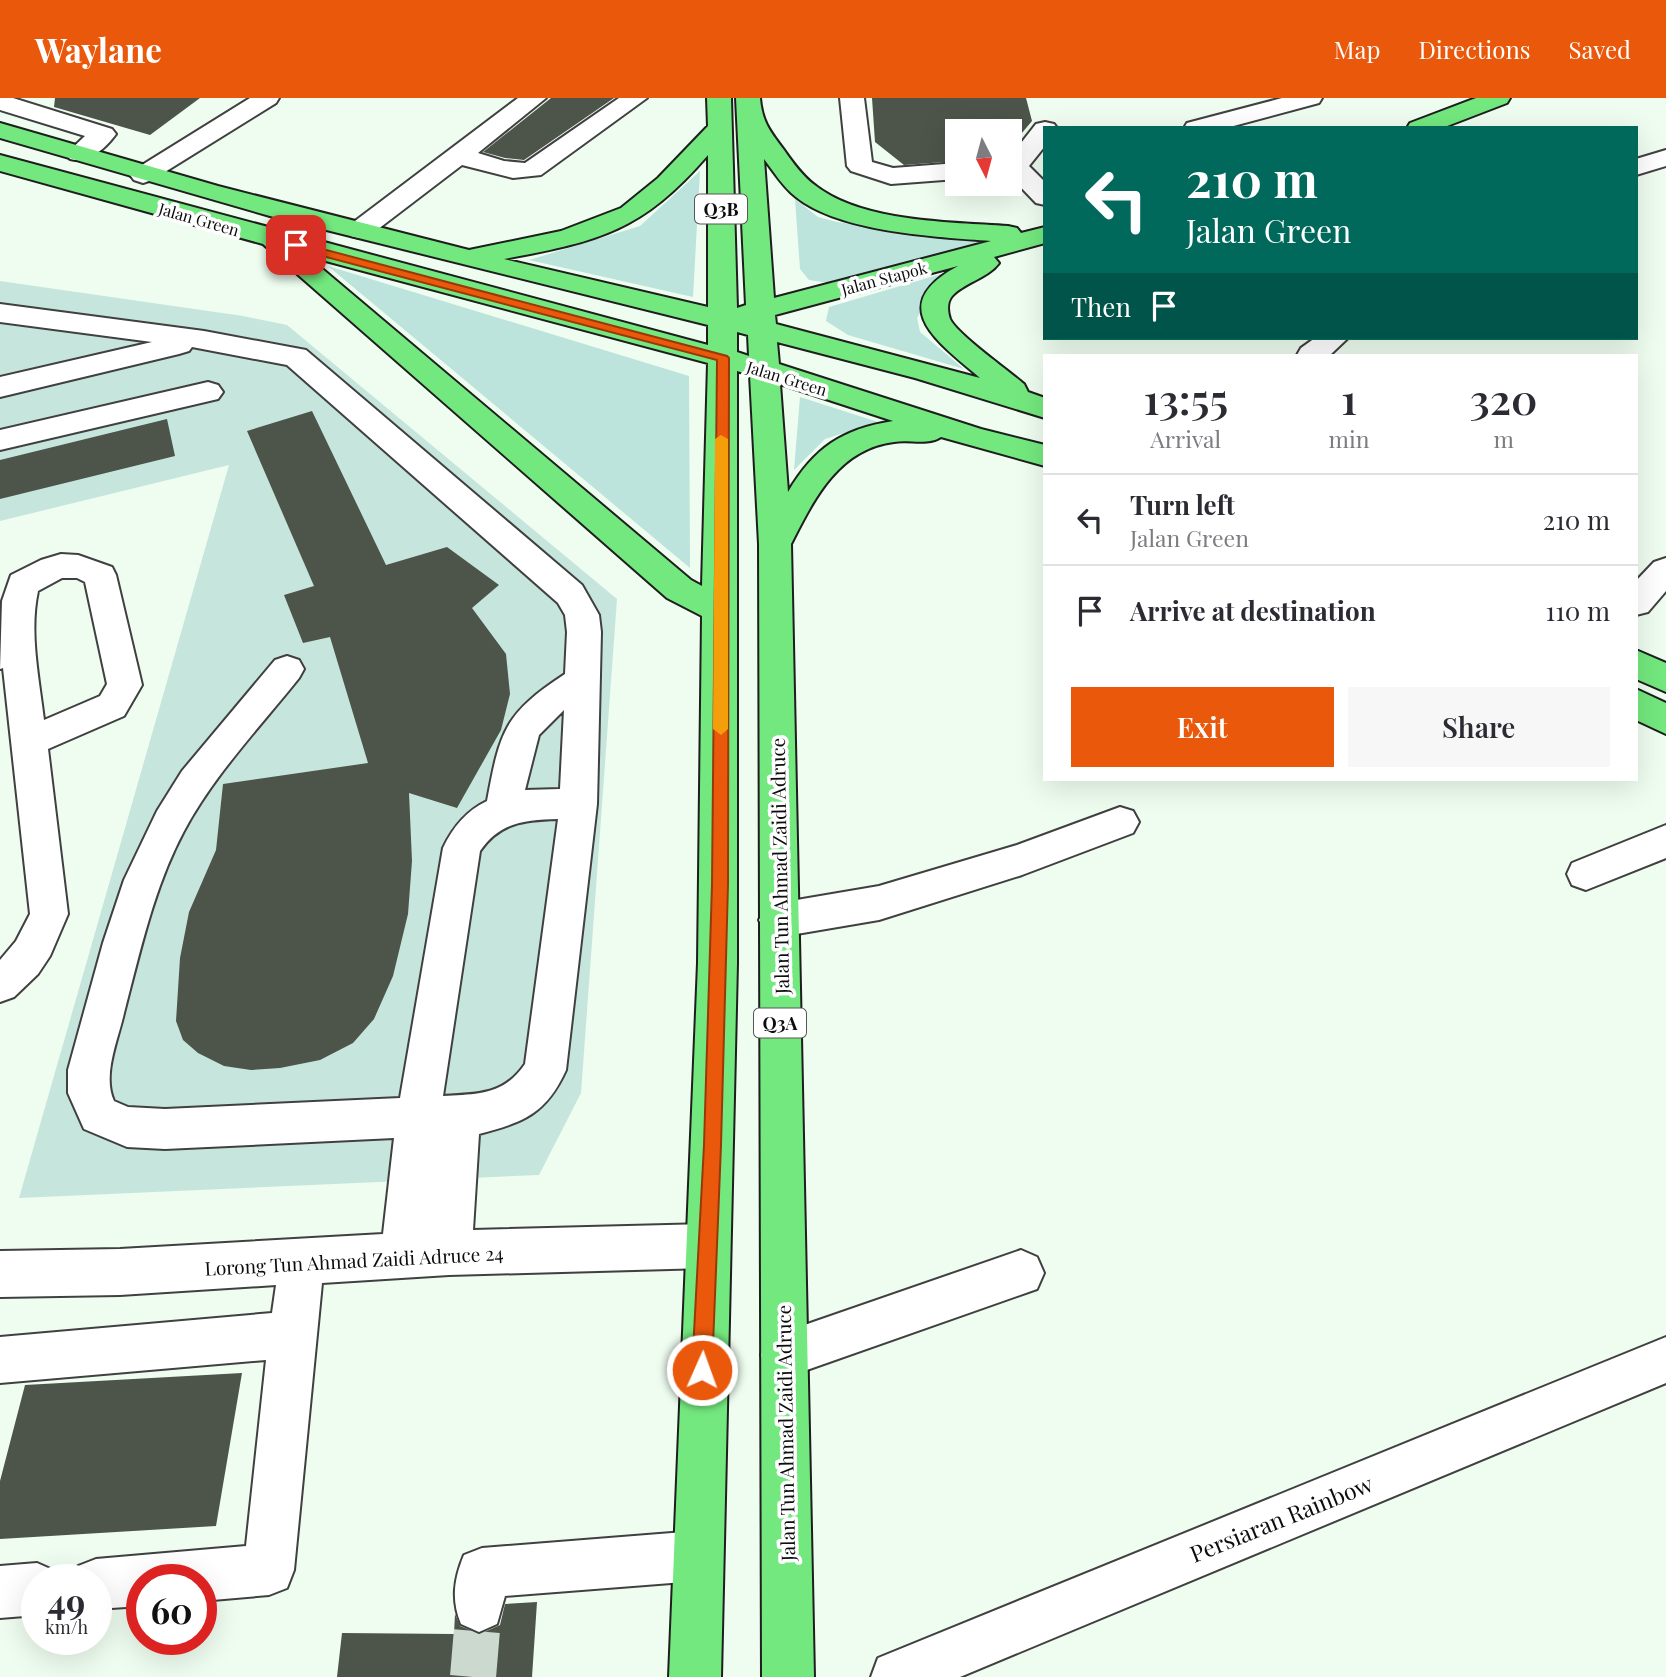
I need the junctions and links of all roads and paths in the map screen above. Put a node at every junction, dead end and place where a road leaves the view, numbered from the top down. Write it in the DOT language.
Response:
graph roads {
  1 [pos="267,98"];
  2 [pos="534,98"];
  3 [pos="635,98"];
  4 [pos="719,98"];
  5 [pos="852,98"];
  6 [pos="1310,98"];
  7 [pos="1498,98"];
  8 [pos="0,102"];
  9 [pos="748,108"];
  10 [pos="1204,126"];
  11 [pos="1424,126"];
  12 [pos="720,127"];
  13 [pos="0,130"];
  14 [pos="1043,133"];
  15 [pos="79,154"];
  16 [pos="459,155"];
  17 [pos="1666,158"];
  18 [pos="0,163"];
  19 [pos="1638,166"];
  20 [pos="945,172"];
  21 [pos="143,174"];
  22 [pos="1029,177"];
  23 [pos="360,230"];
  24 [pos="1042,236"];
  25 [pos="270,238"];
  26 [pos="467,258"];
  27 [pos="0,313"];
  28 [pos="763,319"];
  29 [pos="722,339"];
  30 [pos="204,340"];
  31 [pos="1331,340"];
  32 [pos="1312,354"];
  33 [pos="764,369"];
  34 [pos="0,387"];
  35 [pos="208,392"];
  36 [pos="1037,405"];
  37 [pos="972,437"];
  38 [pos="0,440"];
  39 [pos="1043,455"];
  40 [pos="775,544"];
  41 [pos="719,610"];
  42 [pos="9,654"];
  43 [pos="1638,664"];
  44 [pos="287,668"];
  45 [pos="1666,679"];
  46 [pos="583,680"];
  47 [pos="1638,704"];
  48 [pos="1666,719"];
  49 [pos="30,741"];
  50 [pos="578,804"];
  51 [pos="504,808"];
  52 [pos="1120,822"];
  53 [pos="1666,841"];
  54 [pos="1586,874"];
  55 [pos="779,920"];
  56 [pos="0,985"];
  57 [pos="439,1117"];
  58 [pos="707,1246"];
  59 [pos="449,1254"];
  60 [pos="403,1256"];
  61 [pos="302,1262"];
  62 [pos="1021,1273"];
  63 [pos="2,1280"];
  64 [pos="292,1335"];
  65 [pos="784,1355"];
  66 [pos="0,1360"];
  67 [pos="1666,1360"];
  68 [pos="696,1556"];
  69 [pos="112,1583"];
  70 [pos="21,1590"];
  71 [pos="0,1592"];
  72 [pos="479,1606"];
  73 [pos="695,1677"];
  74 [pos="788,1677"];
  75 [pos="897,1677"];
  1 -- 21 [label="street"];
  2 -- 16 [label="street"];
  3 -- 16 [label="street"];
  4 -- 12 [label="main road, Q3B"];
  5 -- 20 [label="street"];
  6 -- 10 [label="street"];
  7 -- 11 [label="main road"];
  8 -- 15 [label="street"];
  9 -- 24 [label="main road"];
  9 -- 28 [label="main road, Jalan Tun Ahmad Zaidi Adruce / Q3A"];
  12 -- 26 [label="main road"];
  12 -- 29 [label="main road, Q3B"];
  13 -- 15 [label="main road, Jalan Green"];
  14 -- 22 [label="street"];
  15 -- 21 [label="main road, Jalan Green"];
  16 -- 23 [label="street"];
  17 -- 19 [label="street"];
  18 -- 25 [label="main road, Jalan Green"];
  21 -- 23 [label="main road, Jalan Green"];
  23 -- 26 [label="main road, Jalan Green"];
  24 -- 28 [label="main road, Jalan Stapok"];
  24 -- 36 [label="main road"];
  25 -- 29 [label="main road, Jalan Green"];
  25 -- 41 [label="main road"];
  26 -- 29 [label="main road, Jalan Green"];
  27 -- 30 [label="street"];
  28 -- 29 [label="main road, Jalan Green"];
  28 -- 33 [label="main road, Jalan Tun Ahmad Zaidi Adruce / Q3A"];
  28 -- 36 [label="main road, Jalan Green"];
  29 -- 33 [label="main road, Jalan Green"];
  29 -- 41 [label="main road, Q3B"];
  30 -- 34 [label="street"];
  30 -- 46 [label="street"];
  31 -- 32 [label="street"];
  33 -- 37 [label="main road, Jalan Green"];
  33 -- 40 [label="main road, Jalan Tun Ahmad Zaidi Adruce / Q3A"];
  35 -- 38 [label="street"];
  37 -- 39 [label="main road, Jalan Green"];
  37 -- 40 [label="main road"];
  40 -- 55 [label="main road, Jalan Tun Ahmad Zaidi Adruce / Q3A"];
  41 -- 58 [label="main road, Q3B"];
  42 -- 49 [label="street"];
  42 -- 49 [label="street"];
  43 -- 45 [label="main road"];
  44 -- 57 [label="street"];
  46 -- 50 [label="street"];
  46 -- 51 [label="street"];
  47 -- 48 [label="main road"];
  49 -- 56 [label="street"];
  50 -- 51 [label="street"];
  50 -- 57 [label="street"];
  51 -- 57 [label="street"];
  52 -- 55 [label="street"];
  53 -- 54 [label="street"];
  55 -- 65 [label="main road, Jalan Tun Ahmad Zaidi Adruce / Q3A"];
  57 -- 59 [label="street"];
  57 -- 60 [label="street"];
  58 -- 59 [label="street, Lorong Tun Ahmad Zaidi Adruce 24"];
  58 -- 68 [label="main road, Q3B"];
  59 -- 60 [label="street, Lorong Tun Ahmad Zaidi Adruce 24"];
  60 -- 61 [label="street, Lorong Tun Ahmad Zaidi Adruce 24"];
  61 -- 63 [label="street, Lorong Tun Ahmad Zaidi Adruce 24"];
  61 -- 64 [label="street"];
  62 -- 65 [label="street"];
  64 -- 66 [label="street"];
  64 -- 69 [label="street"];
  65 -- 74 [label="main road, Jalan Tun Ahmad Zaidi Adruce / Q3A"];
  67 -- 75 [label="street, Persiaran Rainbow"];
  68 -- 72 [label="street"];
  68 -- 73 [label="main road, Q3B"];
  70 -- 71 [label="street"];
}
